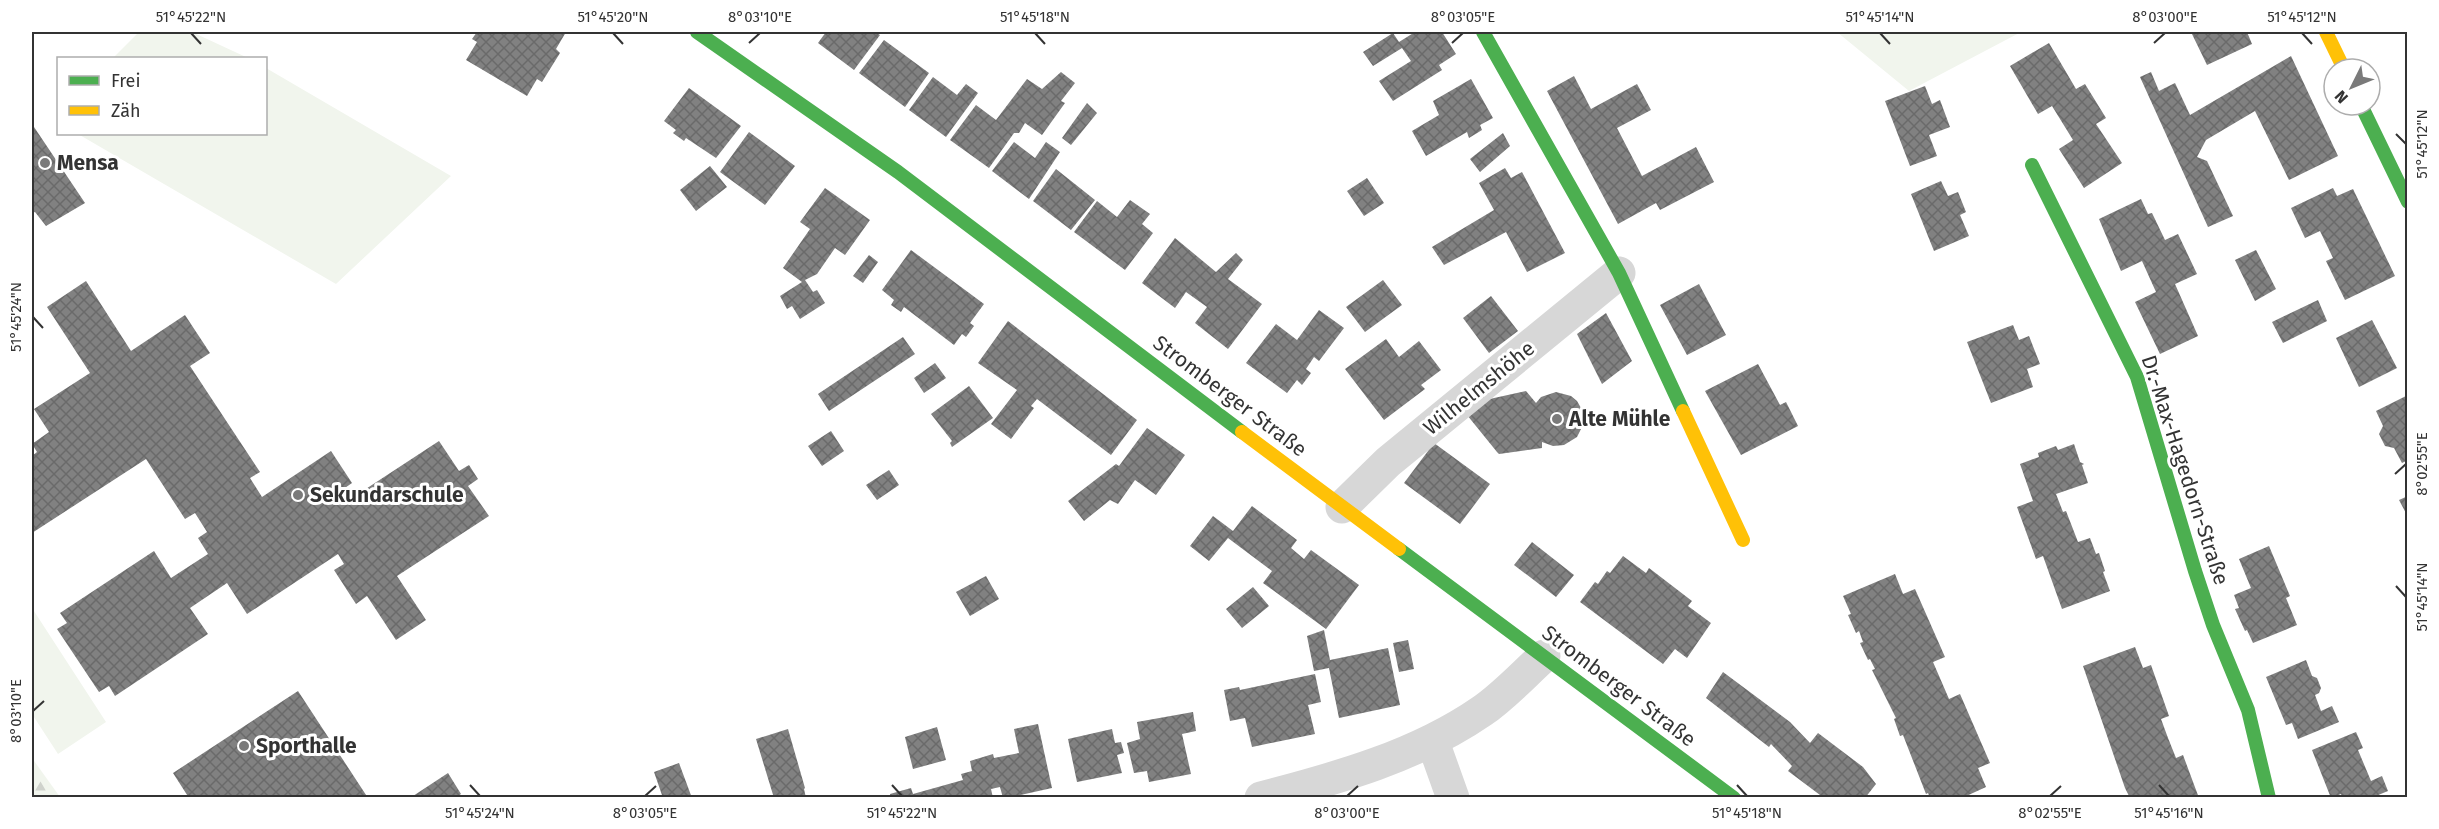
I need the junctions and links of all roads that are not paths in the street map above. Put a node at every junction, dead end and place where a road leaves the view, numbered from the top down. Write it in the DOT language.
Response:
graph roads {
  1 [pos="697,32"];
  2 [pos="1483,32"];
  3 [pos="2326,32"];
  4 [pos="2338,57"];
  5 [pos="2367,117"];
  6 [pos="2032,165"];
  7 [pos="2408,202"];
  8 [pos="1619,273"];
  9 [pos="1342,507"];
  10 [pos="1743,540"];
  11 [pos="1544,656"];
  12 [pos="1433,742"];
  13 [pos="1262,798"];
  14 [pos="1453,798"];
  15 [pos="1734,798"];
  16 [pos="2269,798"];
  1 -- 9 [label="street, Stromberger Straße"];
  2 -- 8 [label="street"];
  3 -- 4 [label="street"];
  5 -- 7 [label="street"];
  6 -- 16 [label="street, Dr.-Max-Hagedorn-Straße"];
  8 -- 9 [label="street, Wilhelmshöhe"];
  8 -- 10 [label="street"];
  9 -- 11 [label="street, Stromberger Straße"];
  11 -- 12 [label="street"];
  11 -- 15 [label="street, Stromberger Straße"];
  12 -- 13 [label="street"];
  12 -- 14 [label="street"];
}
